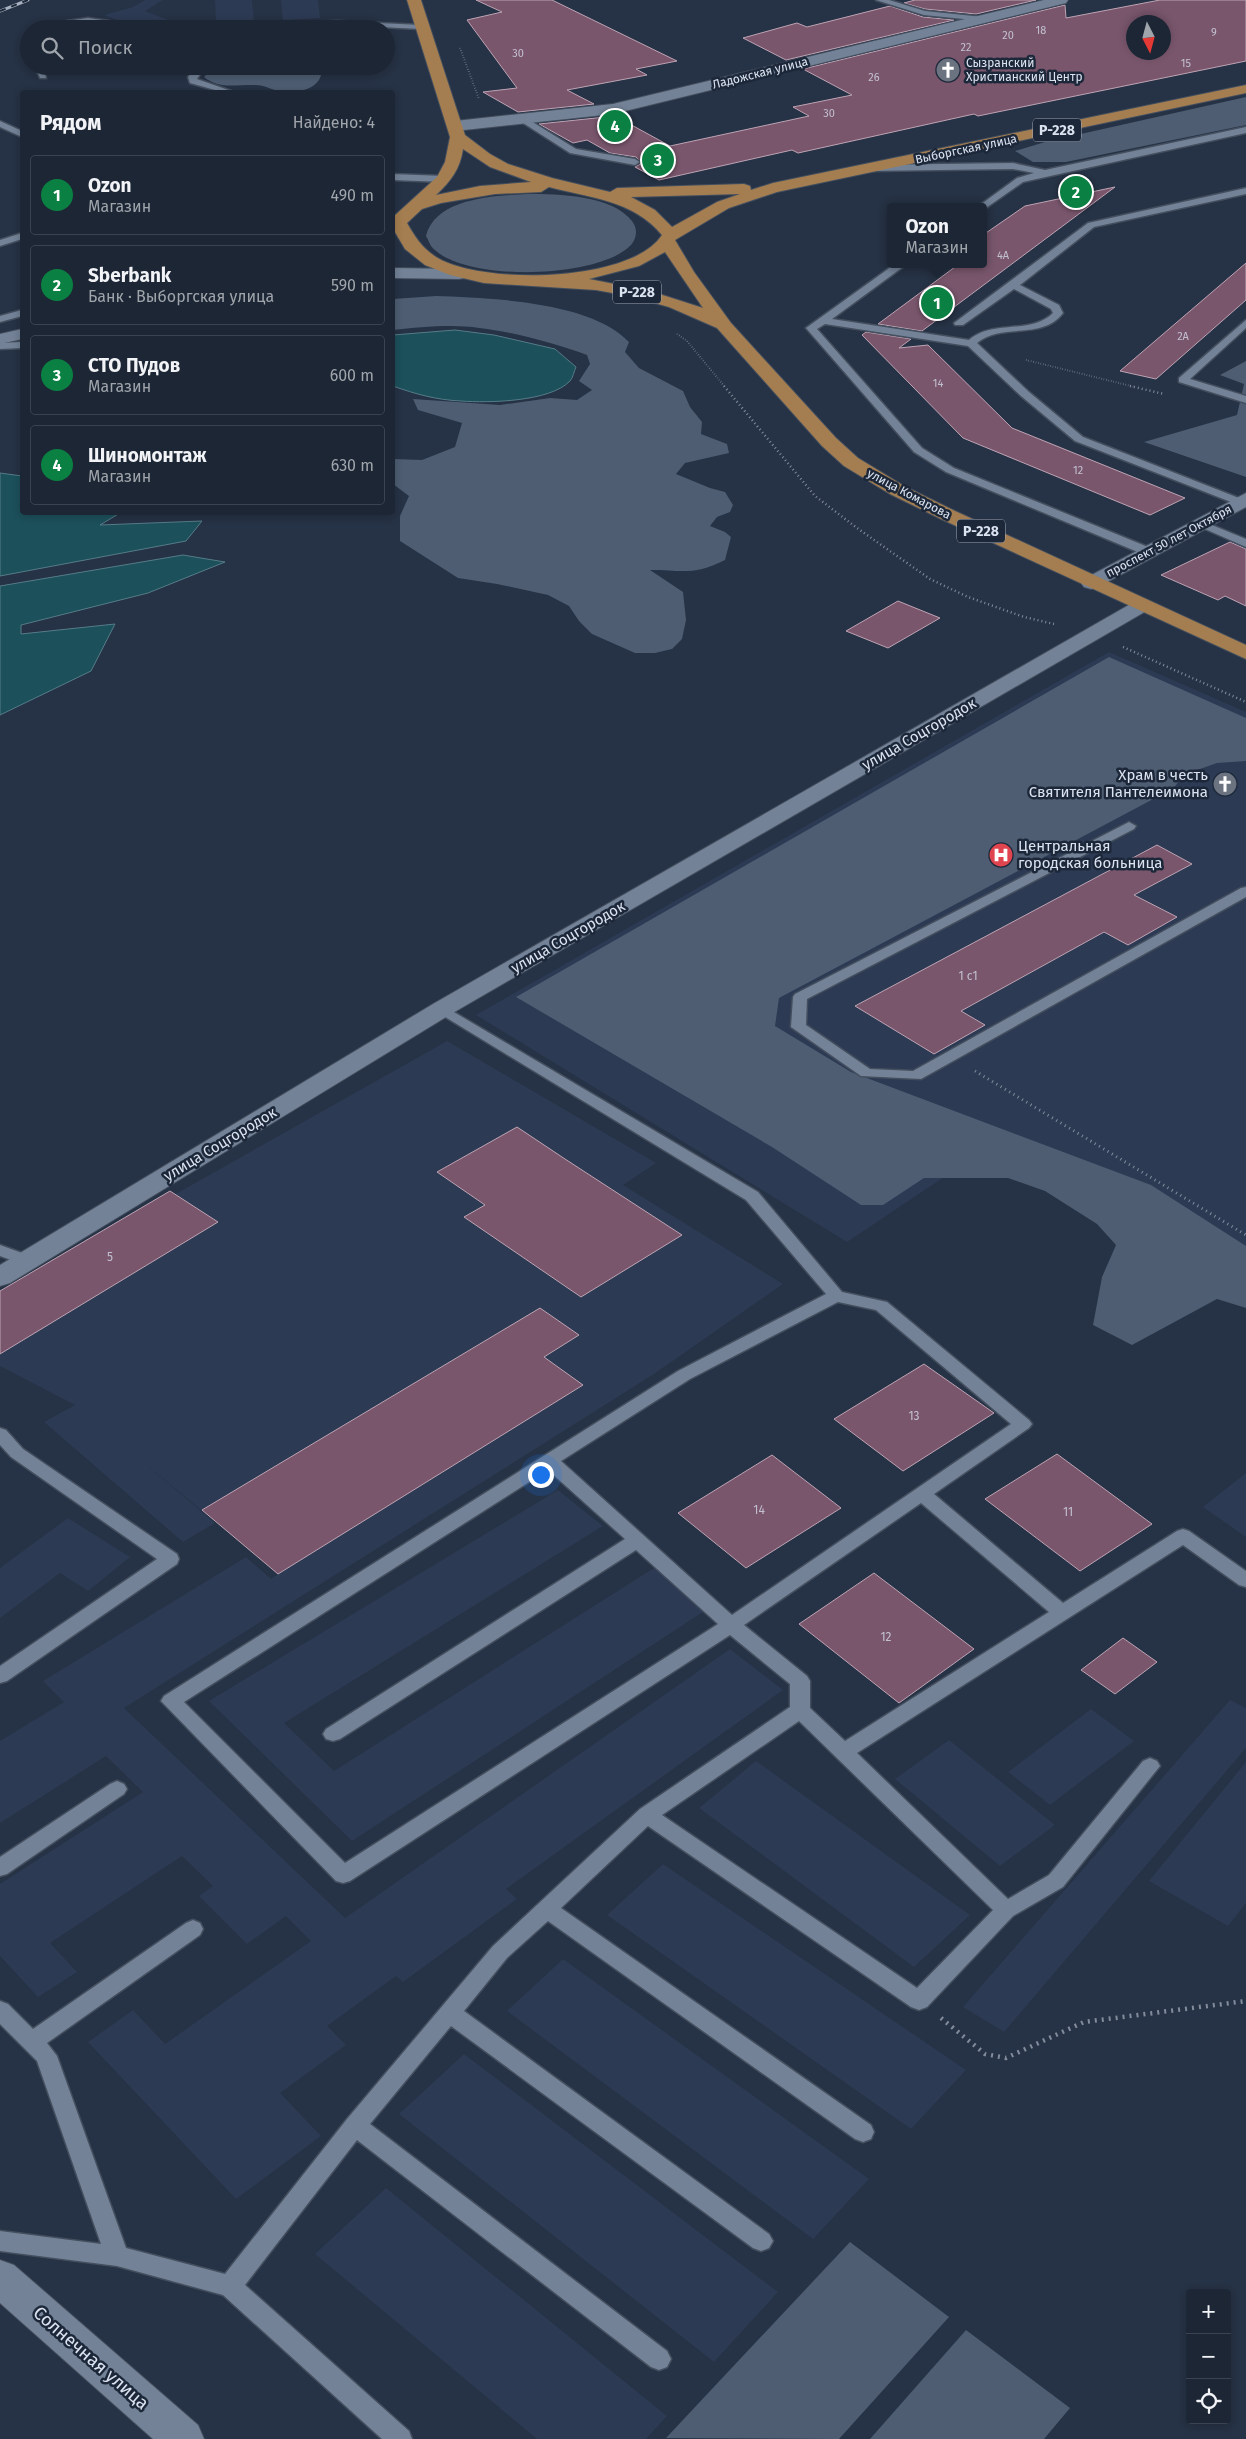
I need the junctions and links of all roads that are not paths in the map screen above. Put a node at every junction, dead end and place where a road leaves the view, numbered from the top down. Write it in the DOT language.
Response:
graph roads {
  1 [pos="414,0"];
  2 [pos="418,0"];
  3 [pos="880,0"];
  4 [pos="1061,0"];
  5 [pos="983,19"];
  6 [pos="395,26"];
  7 [pos="421,27"];
  8 [pos="193,75"];
  9 [pos="1246,89"];
  10 [pos="223,90"];
  11 [pos="523,119"];
  12 [pos="0,124"];
  13 [pos="1246,130"];
  14 [pos="456,131"];
  15 [pos="20,133"];
  16 [pos="635,162"];
  17 [pos="867,168"];
  18 [pos="1044,173"];
  19 [pos="395,177"];
  20 [pos="444,180"];
  21 [pos="572,188"];
  22 [pos="773,188"];
  23 [pos="1246,191"];
  24 [pos="602,193"];
  25 [pos="987,204"];
  26 [pos="417,206"];
  27 [pos="395,224"];
  28 [pos="20,237"];
  29 [pos="669,239"];
  30 [pos="0,243"];
  31 [pos="896,268"];
  32 [pos="395,273"];
  33 [pos="459,274"];
  34 [pos="543,281"];
  35 [pos="1013,285"];
  36 [pos="20,314"];
  37 [pos="0,319"];
  38 [pos="823,321"];
  39 [pos="959,323"];
  40 [pos="1246,323"];
  41 [pos="725,326"];
  42 [pos="20,334"];
  43 [pos="1,339"];
  44 [pos="20,344"];
  45 [pos="975,346"];
  46 [pos="1246,400"];
  47 [pos="1243,501"];
  48 [pos="1202,524"];
  49 [pos="1246,543"];
  50 [pos="1148,552"];
  51 [pos="1091,583"];
  52 [pos="1141,606"];
  53 [pos="1246,653"];
  54 [pos="1129,826"];
  55 [pos="1243,895"];
  56 [pos="442,1009"];
  57 [pos="0,1250"];
  58 [pos="27,1261"];
  59 [pos="0,1277"];
  60 [pos="836,1296"];
  61 [pos="0,1434"];
  62 [pos="550,1461"];
  63 [pos="922,1494"];
  64 [pos="638,1540"];
  65 [pos="1246,1580"];
  66 [pos="1063,1613"];
  67 [pos="732,1625"];
  68 [pos="0,1676"];
  69 [pos="800,1710"];
  70 [pos="333,1734"];
  71 [pos="843,1752"];
  72 [pos="1150,1766"];
  73 [pos="117,1789"];
  74 [pos="648,1815"];
  75 [pos="0,1868"];
  76 [pos="547,1909"];
  77 [pos="1006,1910"];
  78 [pos="193,1929"];
  79 [pos="0,2010"];
  80 [pos="450,2013"];
  81 [pos="31,2042"];
  82 [pos="355,2126"];
  83 [pos="863,2132"];
  84 [pos="0,2240"];
  85 [pos="761,2241"];
  86 [pos="118,2256"];
  87 [pos="0,2278"];
  88 [pos="230,2286"];
  89 [pos="659,2359"];
  90 [pos="183,2439"];
  91 [pos="400,2439"];
  1 -- 2 [label="street"];
  1 -- 7 [label="main road"];
  3 -- 5 [label="lane"];
  4 -- 5 [label="street, Ладожская улица"];
  5 -- 11 [label="street, Ладожская улица"];
  6 -- 7 [label="lane"];
  7 -- 14 [label="main road"];
  8 -- 10 [label="lane"];
  9 -- 17 [label="main road, Выборгская улица / Р-228"];
  11 -- 14 [label="street, Ладожская улица"];
  11 -- 16 [label="lane"];
  12 -- 15 [label="lane"];
  13 -- 18 [label="lane"];
  14 -- 20 [label="main road, Р-228"];
  14 -- 21 [label="main road, Р-228"];
  17 -- 18 [label="lane"];
  17 -- 22 [label="main road, Выборгская улица / Р-228"];
  18 -- 25 [label="lane"];
  19 -- 20 [label="lane"];
  20 -- 26 [label="main road, Р-228"];
  21 -- 24 [label="main road, Р-228"];
  21 -- 26 [label="main road, Р-228"];
  22 -- 24 [label="main road, Р-228"];
  22 -- 29 [label="main road, Р-228"];
  23 -- 35 [label="lane"];
  24 -- 29 [label="main road, Р-228"];
  26 -- 27 [label="main road, Р-228"];
  27 -- 33 [label="main road, Р-228"];
  28 -- 30 [label="lane"];
  29 -- 34 [label="main road, Р-228"];
  29 -- 41 [label="main road, Р-228"];
  31 -- 38 [label="lane"];
  32 -- 33 [label="street"];
  33 -- 34 [label="main road, Р-228"];
  34 -- 41 [label="main road, Р-228"];
  35 -- 39 [label="lane"];
  35 -- 45 [label="lane"];
  36 -- 37 [label="lane"];
  38 -- 45 [label="lane"];
  38 -- 50 [label="lane"];
  40 -- 46 [label="lane"];
  41 -- 51 [label="main road, улица Комарова / Р-228"];
  42 -- 43 [label="street"];
  43 -- 44 [label="lane"];
  45 -- 47 [label="lane"];
  47 -- 48 [label="street, проспект 50 лет Октября"];
  48 -- 49 [label="lane"];
  48 -- 50 [label="street, проспект 50 лет Октября"];
  50 -- 51 [label="street, проспект 50 лет Октября"];
  51 -- 52 [label="main road, улица Комарова / Р-228"];
  52 -- 53 [label="main road, улица Комарова / Р-228"];
  52 -- 56 [label="street, улица Соцгородок"];
  54 -- 55 [label="lane"];
  56 -- 58 [label="street, улица Соцгородок"];
  56 -- 60 [label="lane"];
  57 -- 58 [label="lane"];
  58 -- 59 [label="street, улица Соцгородок"];
  60 -- 62 [label="lane"];
  60 -- 63 [label="lane"];
  61 -- 68 [label="lane"];
  62 -- 64 [label="lane"];
  62 -- 67 [label="lane"];
  63 -- 66 [label="lane"];
  63 -- 67 [label="lane"];
  64 -- 67 [label="lane"];
  64 -- 70 [label="lane"];
  65 -- 66 [label="lane"];
  66 -- 71 [label="lane"];
  67 -- 69 [label="lane"];
  69 -- 71 [label="lane"];
  69 -- 74 [label="lane"];
  71 -- 77 [label="lane"];
  72 -- 77 [label="lane"];
  73 -- 75 [label="lane"];
  74 -- 76 [label="lane"];
  74 -- 77 [label="lane"];
  76 -- 80 [label="lane"];
  76 -- 83 [label="lane"];
  78 -- 81 [label="lane"];
  79 -- 81 [label="lane"];
  80 -- 82 [label="lane"];
  80 -- 85 [label="lane"];
  81 -- 86 [label="lane"];
  82 -- 88 [label="lane"];
  82 -- 89 [label="lane"];
  84 -- 86 [label="lane"];
  86 -- 88 [label="lane"];
  87 -- 90 [label="street, Солнечная улица"];
  88 -- 91 [label="lane"];
}
